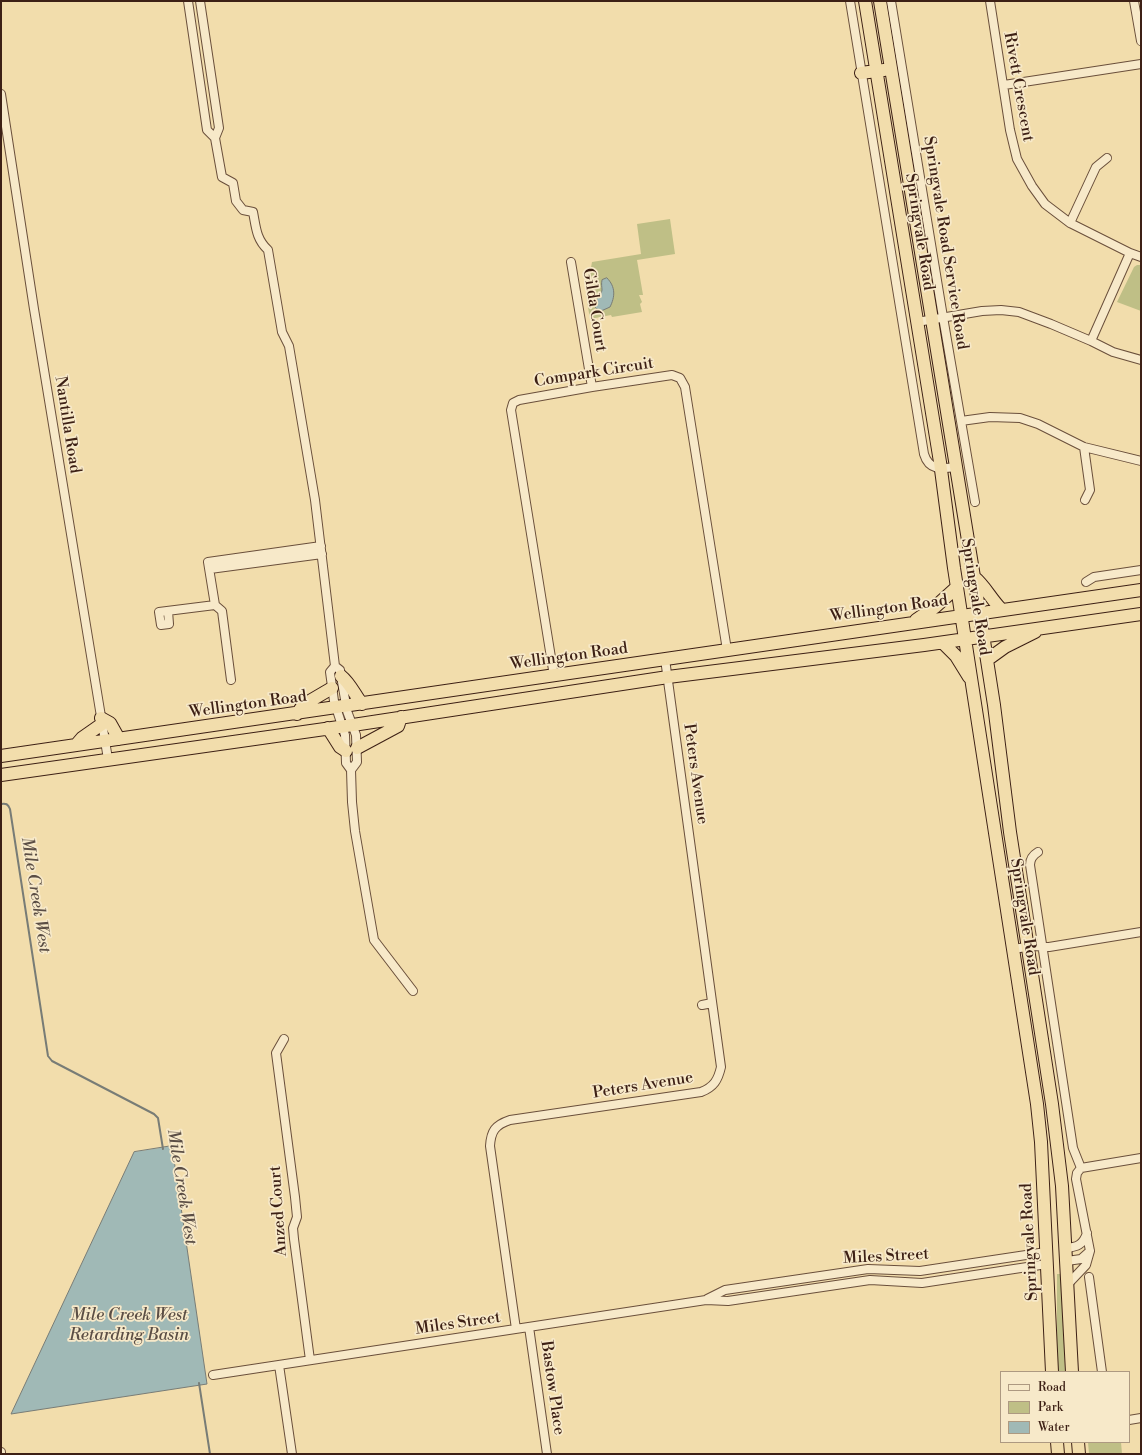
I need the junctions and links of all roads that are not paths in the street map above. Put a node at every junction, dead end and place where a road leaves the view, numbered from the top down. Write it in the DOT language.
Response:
graph roads {
  1 [pos="188,1"];
  2 [pos="850,1"];
  3 [pos="865,1"];
  4 [pos="880,1"];
  5 [pos="891,1"];
  6 [pos="990,1"];
  7 [pos="1134,1"];
  8 [pos="200,5"];
  9 [pos="190,11"];
  10 [pos="1141,41"];
  11 [pos="209,61"];
  12 [pos="198,62"];
  13 [pos="1141,64"];
  14 [pos="891,69"];
  15 [pos="876,71"];
  16 [pos="862,74"];
  17 [pos="1004,85"];
  18 [pos="1,94"];
  19 [pos="906,129"];
  20 [pos="215,138"];
  21 [pos="1107,158"];
  22 [pos="1070,223"];
  23 [pos="1130,253"];
  24 [pos="1141,257"];
  25 [pos="571,262"];
  26 [pos="937,318"];
  27 [pos="917,322"];
  28 [pos="1091,341"];
  29 [pos="1141,360"];
  30 [pos="592,387"];
  31 [pos="961,421"];
  32 [pos="1084,446"];
  33 [pos="1141,461"];
  34 [pos="956,466"];
  35 [pos="941,469"];
  36 [pos="972,489"];
  37 [pos="961,500"];
  38 [pos="1085,500"];
  39 [pos="975,502"];
  40 [pos="321,550"];
  41 [pos="1141,570"];
  42 [pos="974,577"];
  43 [pos="1086,582"];
  44 [pos="957,587"];
  45 [pos="1141,590"];
  46 [pos="215,605"];
  47 [pos="1001,609"];
  48 [pos="168,611"];
  49 [pos="980,612"];
  50 [pos="1141,614"];
  51 [pos="962,615"];
  52 [pos="914,622"];
  53 [pos="1043,628"];
  54 [pos="983,637"];
  55 [pos="966,639"];
  56 [pos="943,643"];
  57 [pos="727,650"];
  58 [pos="665,659"];
  59 [pos="987,660"];
  60 [pos="338,671"];
  61 [pos="554,676"];
  62 [pos="668,677"];
  63 [pos="231,680"];
  64 [pos="971,680"];
  65 [pos="332,688"];
  66 [pos="362,704"];
  67 [pos="341,707"];
  68 [pos="297,714"];
  69 [pos="401,717"];
  70 [pos="101,721"];
  71 [pos="348,725"];
  72 [pos="328,728"];
  73 [pos="120,739"];
  74 [pos="105,741"];
  75 [pos="76,745"];
  76 [pos="351,749"];
  77 [pos="1,756"];
  78 [pos="108,759"];
  79 [pos="1,775"];
  80 [pos="1038,852"];
  81 [pos="1141,932"];
  82 [pos="1043,946"];
  83 [pos="1028,947"];
  84 [pos="1013,949"];
  85 [pos="413,991"];
  86 [pos="712,1003"];
  87 [pos="702,1004"];
  88 [pos="284,1039"];
  89 [pos="1141,1158"];
  90 [pos="1081,1168"];
  91 [pos="1086,1233"];
  92 [pos="1066,1248"];
  93 [pos="1090,1250"];
  94 [pos="1046,1258"];
  95 [pos="994,1259"];
  96 [pos="1067,1261"];
  97 [pos="868,1269"];
  98 [pos="996,1272"];
  99 [pos="821,1276"];
  100 [pos="1089,1277"];
  101 [pos="870,1280"];
  102 [pos="769,1283"];
  103 [pos="1068,1284"];
  104 [pos="823,1287"];
  105 [pos="771,1295"];
  106 [pos="706,1300"];
  107 [pos="530,1327"];
  108 [pos="516,1329"];
  109 [pos="310,1360"];
  110 [pos="279,1365"];
  111 [pos="1052,1371"];
  112 [pos="1072,1371"];
  113 [pos="1102,1371"];
  114 [pos="213,1375"];
  115 [pos="1141,1418"];
  116 [pos="1130,1420"];
  117 [pos="1057,1443"];
  118 [pos="1078,1443"];
  119 [pos="292,1454"];
  120 [pos="547,1454"];
  121 [pos="1058,1454"];
  122 [pos="1079,1454"];
  1 -- 9 [label="street"];
  2 -- 16 [label="street"];
  3 -- 15 [label="highway, Springvale Road"];
  4 -- 14 [label="highway, Springvale Road"];
  5 -- 19 [label="street, Springvale Road Service Road"];
  6 -- 17 [label="street, Rivett Crescent"];
  7 -- 10 [label="street"];
  8 -- 9 [label="street"];
  8 -- 11 [label="street"];
  9 -- 12 [label="street"];
  11 -- 12 [label="street"];
  11 -- 20 [label="street"];
  12 -- 20 [label="street"];
  13 -- 17 [label="street"];
  14 -- 15 [label="highway"];
  14 -- 19 [label="highway, Springvale Road"];
  15 -- 16 [label="highway"];
  15 -- 27 [label="highway, Springvale Road"];
  16 -- 35 [label="street"];
  17 -- 22 [label="street, Rivett Crescent"];
  18 -- 70 [label="street, Nantilla Road"];
  19 -- 26 [label="highway, Springvale Road"];
  20 -- 40 [label="street"];
  21 -- 22 [label="street"];
  22 -- 23 [label="street, Rivett Crescent"];
  23 -- 24 [label="street, Rivett Crescent"];
  23 -- 28 [label="street"];
  25 -- 30 [label="street, Gilda Court"];
  26 -- 27 [label="street"];
  26 -- 28 [label="street"];
  26 -- 31 [label="street, Springvale Road Service Road"];
  26 -- 34 [label="highway, Springvale Road"];
  27 -- 35 [label="highway, Springvale Road"];
  28 -- 29 [label="street"];
  30 -- 57 [label="street, Compark Circuit"];
  30 -- 61 [label="street, Compark Circuit"];
  31 -- 32 [label="street"];
  31 -- 36 [label="street, Springvale Road Service Road"];
  32 -- 33 [label="street"];
  32 -- 38 [label="street"];
  34 -- 35 [label="street"];
  34 -- 37 [label="highway, Springvale Road"];
  35 -- 44 [label="highway, Springvale Road"];
  36 -- 37 [label="street"];
  36 -- 39 [label="street, Springvale Road Service Road"];
  37 -- 42 [label="highway, Springvale Road"];
  40 -- 46 [label="street"];
  40 -- 60 [label="street"];
  41 -- 43 [label="street"];
  42 -- 47 [label="highway"];
  42 -- 49 [label="highway, Springvale Road"];
  44 -- 51 [label="highway, Springvale Road"];
  44 -- 52 [label="highway"];
  45 -- 47 [label="highway, Wellington Road"];
  46 -- 48 [label="street"];
  46 -- 63 [label="street"];
  47 -- 49 [label="highway, Wellington Road"];
  49 -- 51 [label="highway, Wellington Road"];
  49 -- 54 [label="highway, Springvale Road"];
  50 -- 53 [label="highway"];
  51 -- 52 [label="highway, Wellington Road"];
  51 -- 55 [label="highway, Springvale Road"];
  52 -- 57 [label="highway, Wellington Road"];
  53 -- 54 [label="highway"];
  53 -- 59 [label="highway"];
  54 -- 55 [label="highway"];
  54 -- 59 [label="highway, Springvale Road"];
  55 -- 56 [label="highway"];
  55 -- 64 [label="highway, Springvale Road"];
  56 -- 62 [label="highway"];
  56 -- 64 [label="highway"];
  57 -- 58 [label="highway, Wellington Road"];
  58 -- 61 [label="highway, Wellington Road"];
  58 -- 62 [label="street, Peters Avenue"];
  59 -- 83 [label="highway, Springvale Road"];
  60 -- 65 [label="street"];
  60 -- 66 [label="highway"];
  60 -- 67 [label="street"];
  61 -- 66 [label="highway, Wellington Road"];
  62 -- 69 [label="highway"];
  62 -- 86 [label="street, Peters Avenue"];
  64 -- 84 [label="highway, Springvale Road"];
  65 -- 67 [label="street"];
  65 -- 68 [label="highway"];
  66 -- 67 [label="highway, Wellington Road"];
  67 -- 68 [label="highway, Wellington Road"];
  67 -- 71 [label="street"];
  68 -- 73 [label="highway, Wellington Road"];
  69 -- 71 [label="highway"];
  69 -- 76 [label="highway"];
  70 -- 73 [label="highway"];
  70 -- 74 [label="street, Nantilla Road"];
  70 -- 75 [label="highway"];
  71 -- 72 [label="highway"];
  71 -- 76 [label="street"];
  72 -- 76 [label="highway"];
  72 -- 78 [label="highway"];
  73 -- 74 [label="highway, Wellington Road"];
  74 -- 75 [label="highway, Wellington Road"];
  74 -- 78 [label="street, Nantilla Road"];
  75 -- 77 [label="highway, Wellington Road"];
  76 -- 85 [label="street"];
  78 -- 79 [label="highway"];
  80 -- 82 [label="street, Springvale Road"];
  81 -- 82 [label="street"];
  82 -- 83 [label="street"];
  82 -- 90 [label="street, Springvale Road"];
  83 -- 84 [label="street"];
  83 -- 92 [label="highway, Springvale Road"];
  84 -- 94 [label="highway, Springvale Road"];
  86 -- 87 [label="street"];
  86 -- 108 [label="street, Peters Avenue"];
  88 -- 109 [label="street, Anzed Court"];
  89 -- 90 [label="street"];
  90 -- 91 [label="street"];
  91 -- 92 [label="street"];
  91 -- 93 [label="street"];
  92 -- 94 [label="highway"];
  92 -- 96 [label="highway, Springvale Road"];
  93 -- 96 [label="street"];
  93 -- 103 [label="street"];
  94 -- 95 [label="street, Miles Street"];
  94 -- 96 [label="highway"];
  94 -- 98 [label="street, Miles Street"];
  94 -- 111 [label="highway, Springvale Road"];
  95 -- 97 [label="street, Miles Street"];
  95 -- 98 [label="street"];
  96 -- 103 [label="highway, Springvale Road"];
  97 -- 99 [label="street, Miles Street"];
  97 -- 101 [label="street"];
  98 -- 101 [label="street, Miles Street"];
  99 -- 102 [label="street, Miles Street"];
  99 -- 104 [label="street"];
  100 -- 113 [label="street"];
  101 -- 104 [label="street, Miles Street"];
  102 -- 105 [label="street"];
  102 -- 106 [label="street, Miles Street"];
  103 -- 112 [label="highway, Springvale Road"];
  104 -- 105 [label="street, Miles Street"];
  105 -- 106 [label="street, Miles Street"];
  106 -- 107 [label="street, Miles Street"];
  107 -- 108 [label="street, Miles Street"];
  107 -- 120 [label="street, Bastow Place"];
  108 -- 109 [label="street, Miles Street"];
  109 -- 110 [label="street, Miles Street"];
  110 -- 114 [label="street, Miles Street"];
  110 -- 119 [label="street"];
  115 -- 116 [label="street"];
  117 -- 121 [label="highway"];
  118 -- 122 [label="highway"];
}
